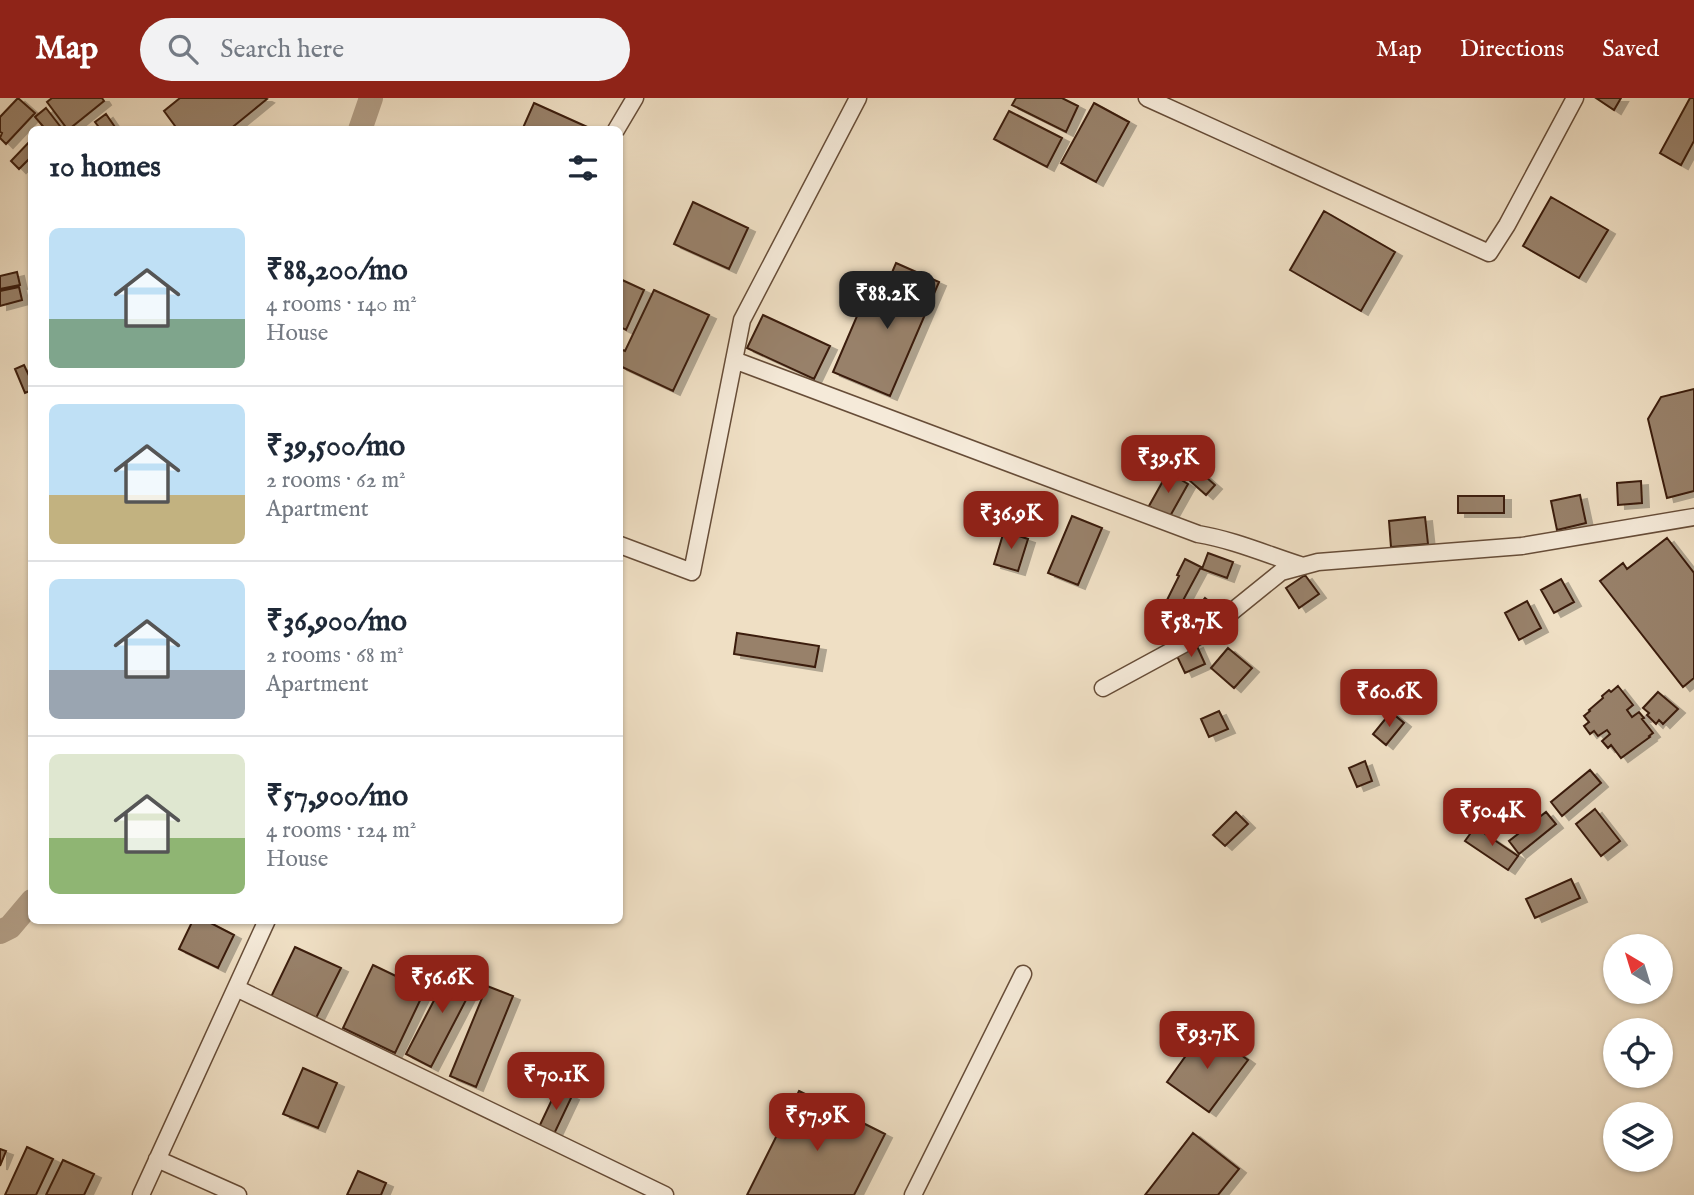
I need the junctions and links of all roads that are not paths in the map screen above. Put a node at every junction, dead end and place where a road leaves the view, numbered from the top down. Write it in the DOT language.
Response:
graph roads {
  1 [pos="635,98"];
  2 [pos="858,98"];
  3 [pos="1147,98"];
  4 [pos="1575,98"];
  5 [pos="1166,102"];
  6 [pos="618,126"];
  7 [pos="734,360"];
  8 [pos="1694,517"];
  9 [pos="623,546"];
  10 [pos="1303,566"];
  11 [pos="1103,688"];
  12 [pos="265,924"];
  13 [pos="1023,974"];
  14 [pos="236,988"];
  15 [pos="157,1159"];
  16 [pos="141,1195"];
  17 [pos="239,1195"];
  18 [pos="665,1195"];
  19 [pos="913,1195"];
  1 -- 6 [label="street"];
  2 -- 7 [label="street"];
  3 -- 5 [label="street"];
  4 -- 5 [label="street"];
  7 -- 9 [label="street"];
  7 -- 10 [label="street"];
  8 -- 10 [label="street"];
  10 -- 11 [label="street"];
  12 -- 14 [label="street"];
  13 -- 19 [label="street"];
  14 -- 15 [label="street"];
  14 -- 18 [label="street"];
  15 -- 16 [label="street"];
  15 -- 17 [label="street"];
}
